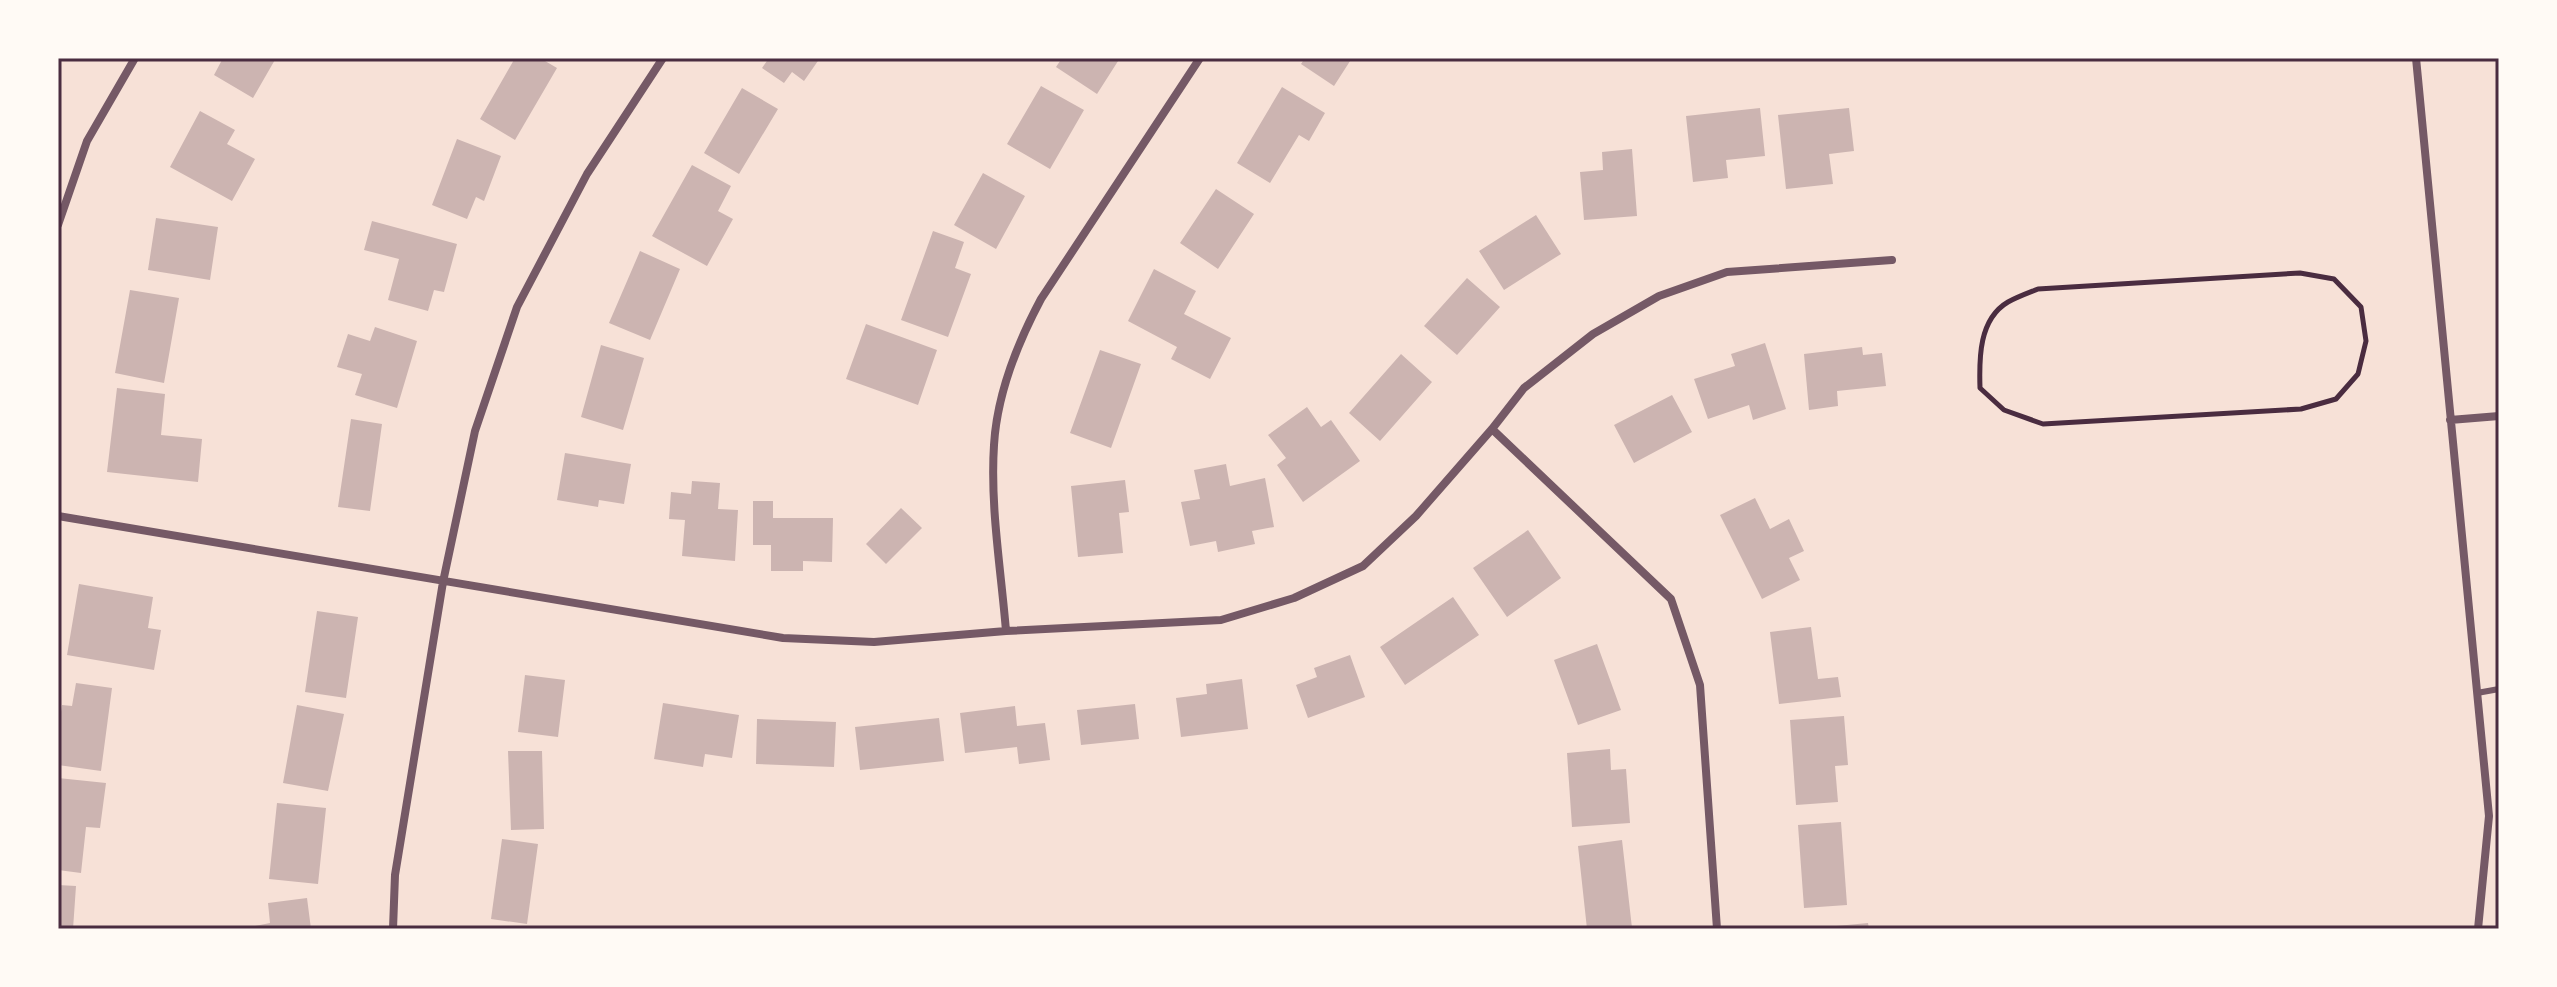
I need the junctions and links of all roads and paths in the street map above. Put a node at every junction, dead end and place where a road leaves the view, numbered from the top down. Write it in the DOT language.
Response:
graph roads {
  1 [pos="135,58"];
  2 [pos="663,58"];
  3 [pos="1200,58"];
  4 [pos="2416,58"];
  5 [pos="58,225"];
  6 [pos="1892,260"];
  7 [pos="2300,273"];
  8 [pos="2499,416"];
  9 [pos="2450,420"];
  10 [pos="1492,429"];
  11 [pos="58,516"];
  12 [pos="443,582"];
  13 [pos="1006,631"];
  14 [pos="2499,689"];
  15 [pos="2477,693"];
  16 [pos="393,929"];
  17 [pos="1717,929"];
  18 [pos="2478,929"];
  1 -- 5 [label="street"];
  2 -- 12 [label="street"];
  3 -- 13 [label="street"];
  4 -- 9 [label="street"];
  6 -- 10 [label="street"];
  7 -- 7 [label="path"];
  8 -- 9 [label="street"];
  9 -- 15 [label="street"];
  10 -- 13 [label="street"];
  10 -- 17 [label="street"];
  11 -- 12 [label="street"];
  12 -- 13 [label="street"];
  12 -- 16 [label="street"];
  14 -- 15 [label="lane"];
  15 -- 18 [label="street"];
}
